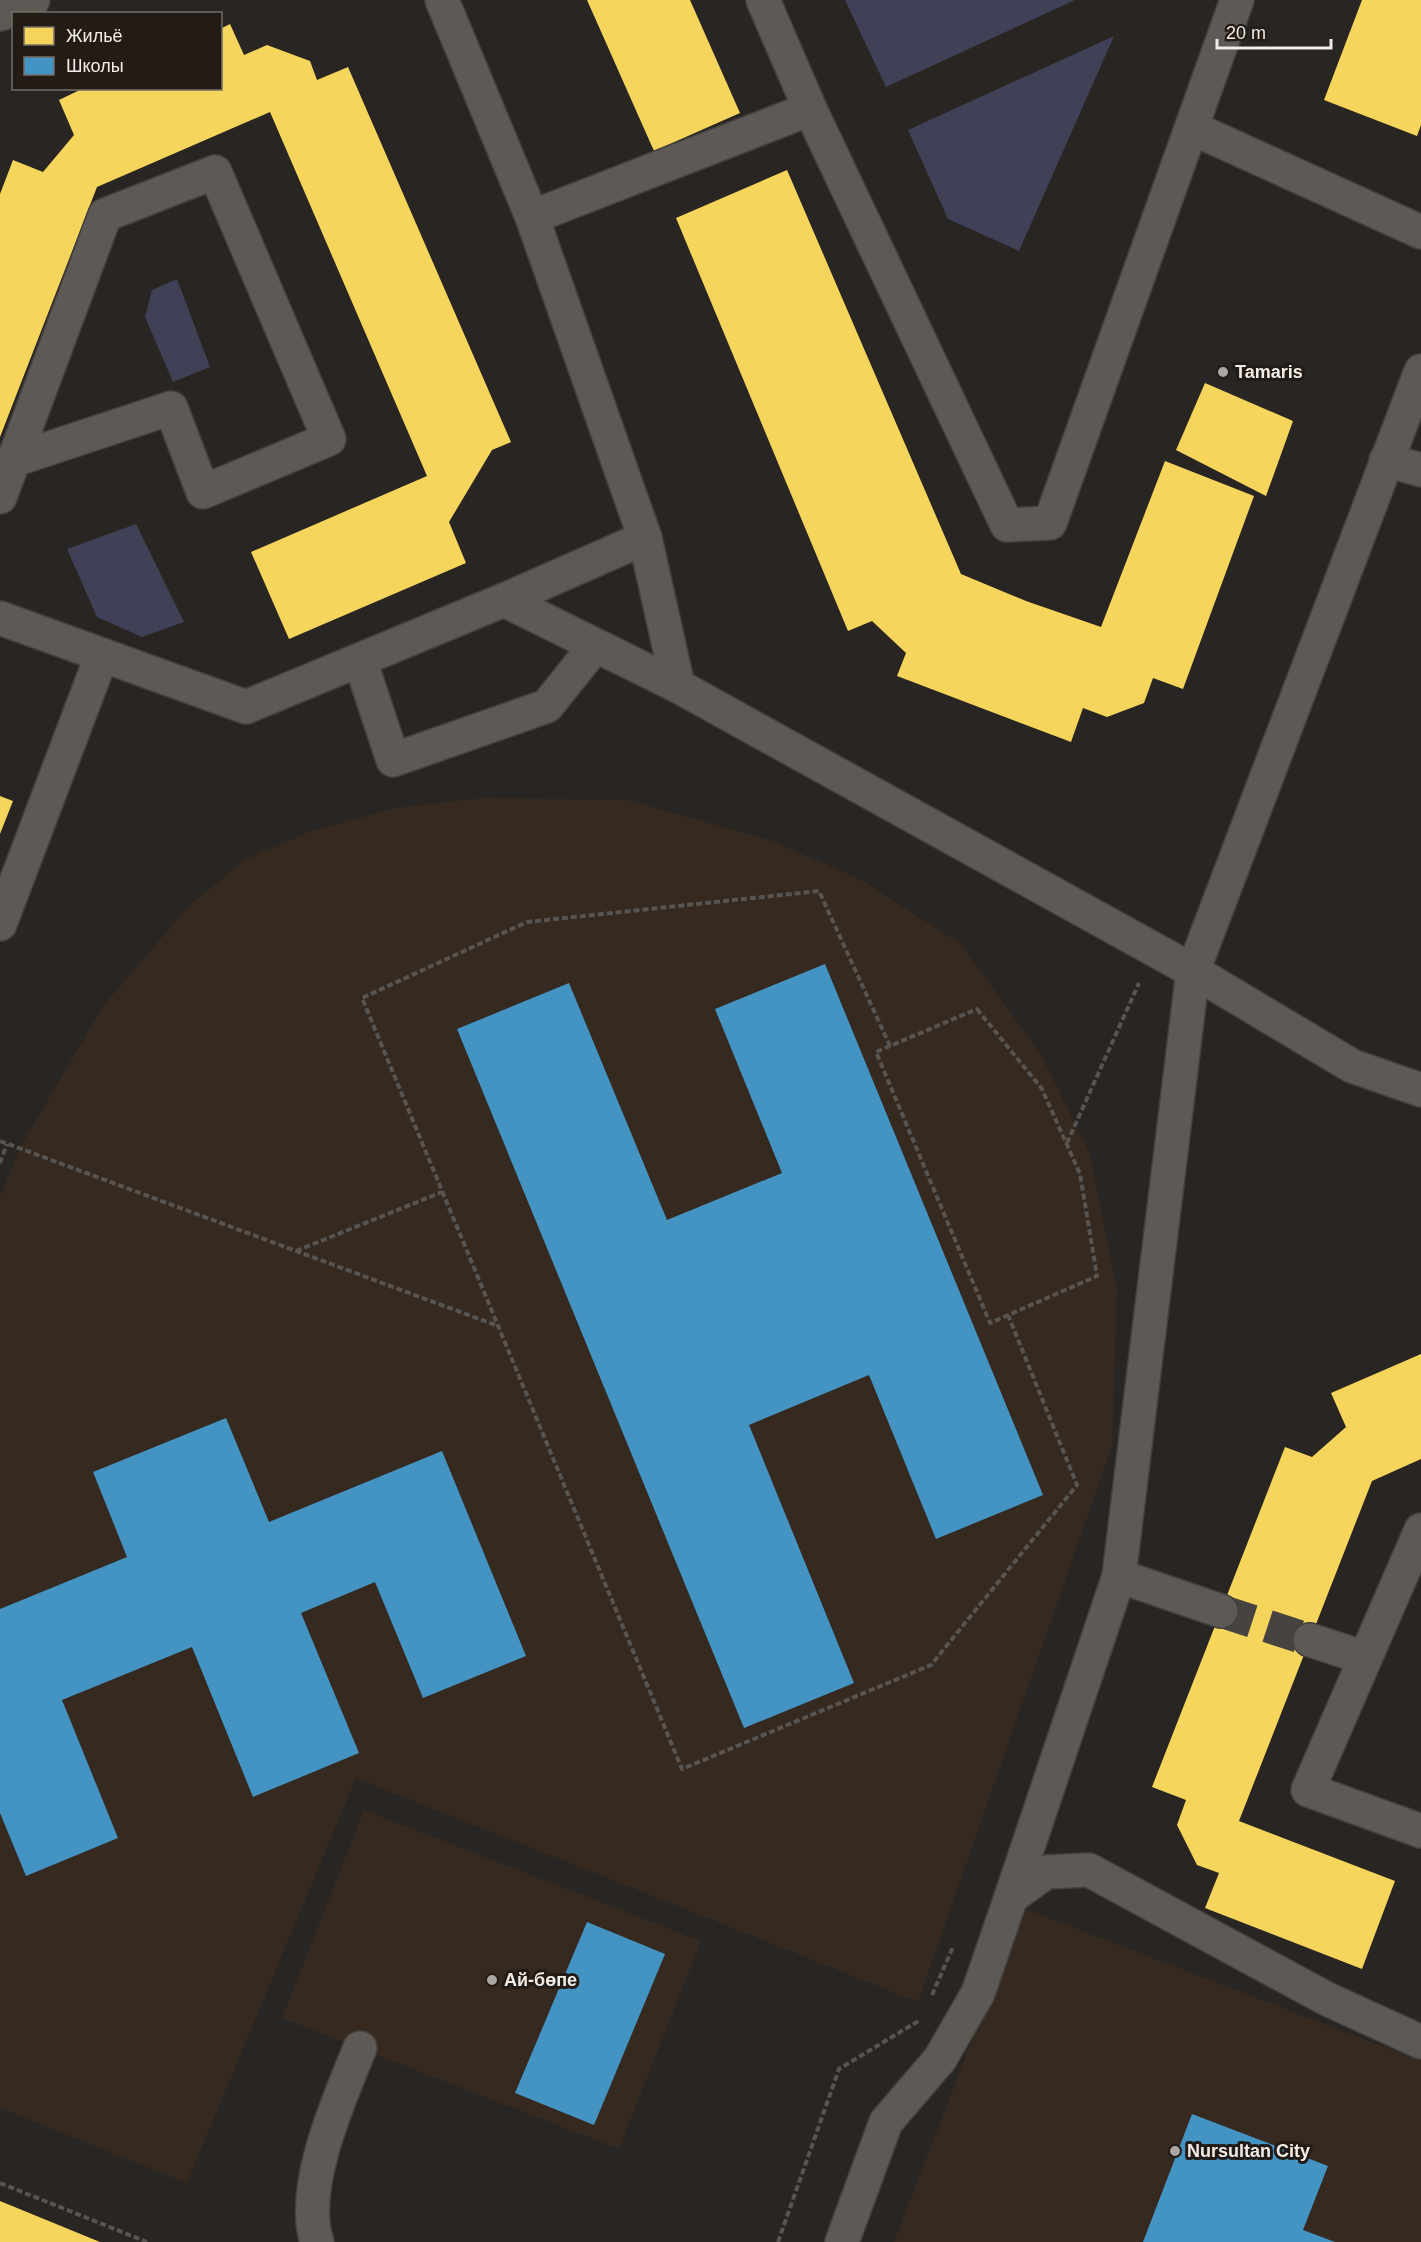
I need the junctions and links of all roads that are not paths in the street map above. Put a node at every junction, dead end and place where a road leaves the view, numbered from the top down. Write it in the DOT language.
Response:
graph roads {
  1 [pos="33,0"];
  2 [pos="442,0"];
  3 [pos="762,0"];
  4 [pos="1237,0"];
  5 [pos="1,14"];
  6 [pos="810,109"];
  7 [pos="1192,128"];
  8 [pos="532,217"];
  9 [pos="1421,232"];
  10 [pos="1421,371"];
  11 [pos="14,460"];
  12 [pos="1386,460"];
  13 [pos="1421,470"];
  14 [pos="0,497"];
  15 [pos="645,538"];
  16 [pos="504,600"];
  17 [pos="0,618"];
  18 [pos="595,646"];
  19 [pos="102,655"];
  20 [pos="360,660"];
  21 [pos="678,686"];
  22 [pos="0,924"];
  23 [pos="1193,971"];
  24 [pos="1421,1090"];
  25 [pos="1421,1530"];
  26 [pos="1119,1576"];
  27 [pos="1221,1611"];
  28 [pos="1310,1640"];
  29 [pos="1365,1658"];
  30 [pos="1421,1831"];
  31 [pos="1011,1898"];
  32 [pos="1421,2042"];
  33 [pos="360,2048"];
  34 [pos="317,2242"];
  35 [pos="842,2242"];
  1 -- 5 [label="street"];
  2 -- 8 [label="street"];
  3 -- 6 [label="street"];
  4 -- 7 [label="street"];
  6 -- 7 [label="street"];
  6 -- 8 [label="street"];
  7 -- 9 [label="street"];
  8 -- 15 [label="street"];
  10 -- 12 [label="street"];
  11 -- 11 [label="street"];
  11 -- 14 [label="street"];
  12 -- 13 [label="street"];
  12 -- 23 [label="street"];
  15 -- 16 [label="street"];
  15 -- 21 [label="street"];
  16 -- 18 [label="street"];
  16 -- 20 [label="street"];
  17 -- 19 [label="street"];
  18 -- 20 [label="street"];
  18 -- 21 [label="street"];
  19 -- 20 [label="street"];
  19 -- 22 [label="street"];
  21 -- 23 [label="street"];
  23 -- 24 [label="street"];
  23 -- 26 [label="street"];
  25 -- 29 [label="street"];
  26 -- 27 [label="street"];
  26 -- 31 [label="street"];
  28 -- 29 [label="street"];
  29 -- 30 [label="street"];
  31 -- 32 [label="street"];
  31 -- 35 [label="street"];
  33 -- 34 [label="street"];
}
